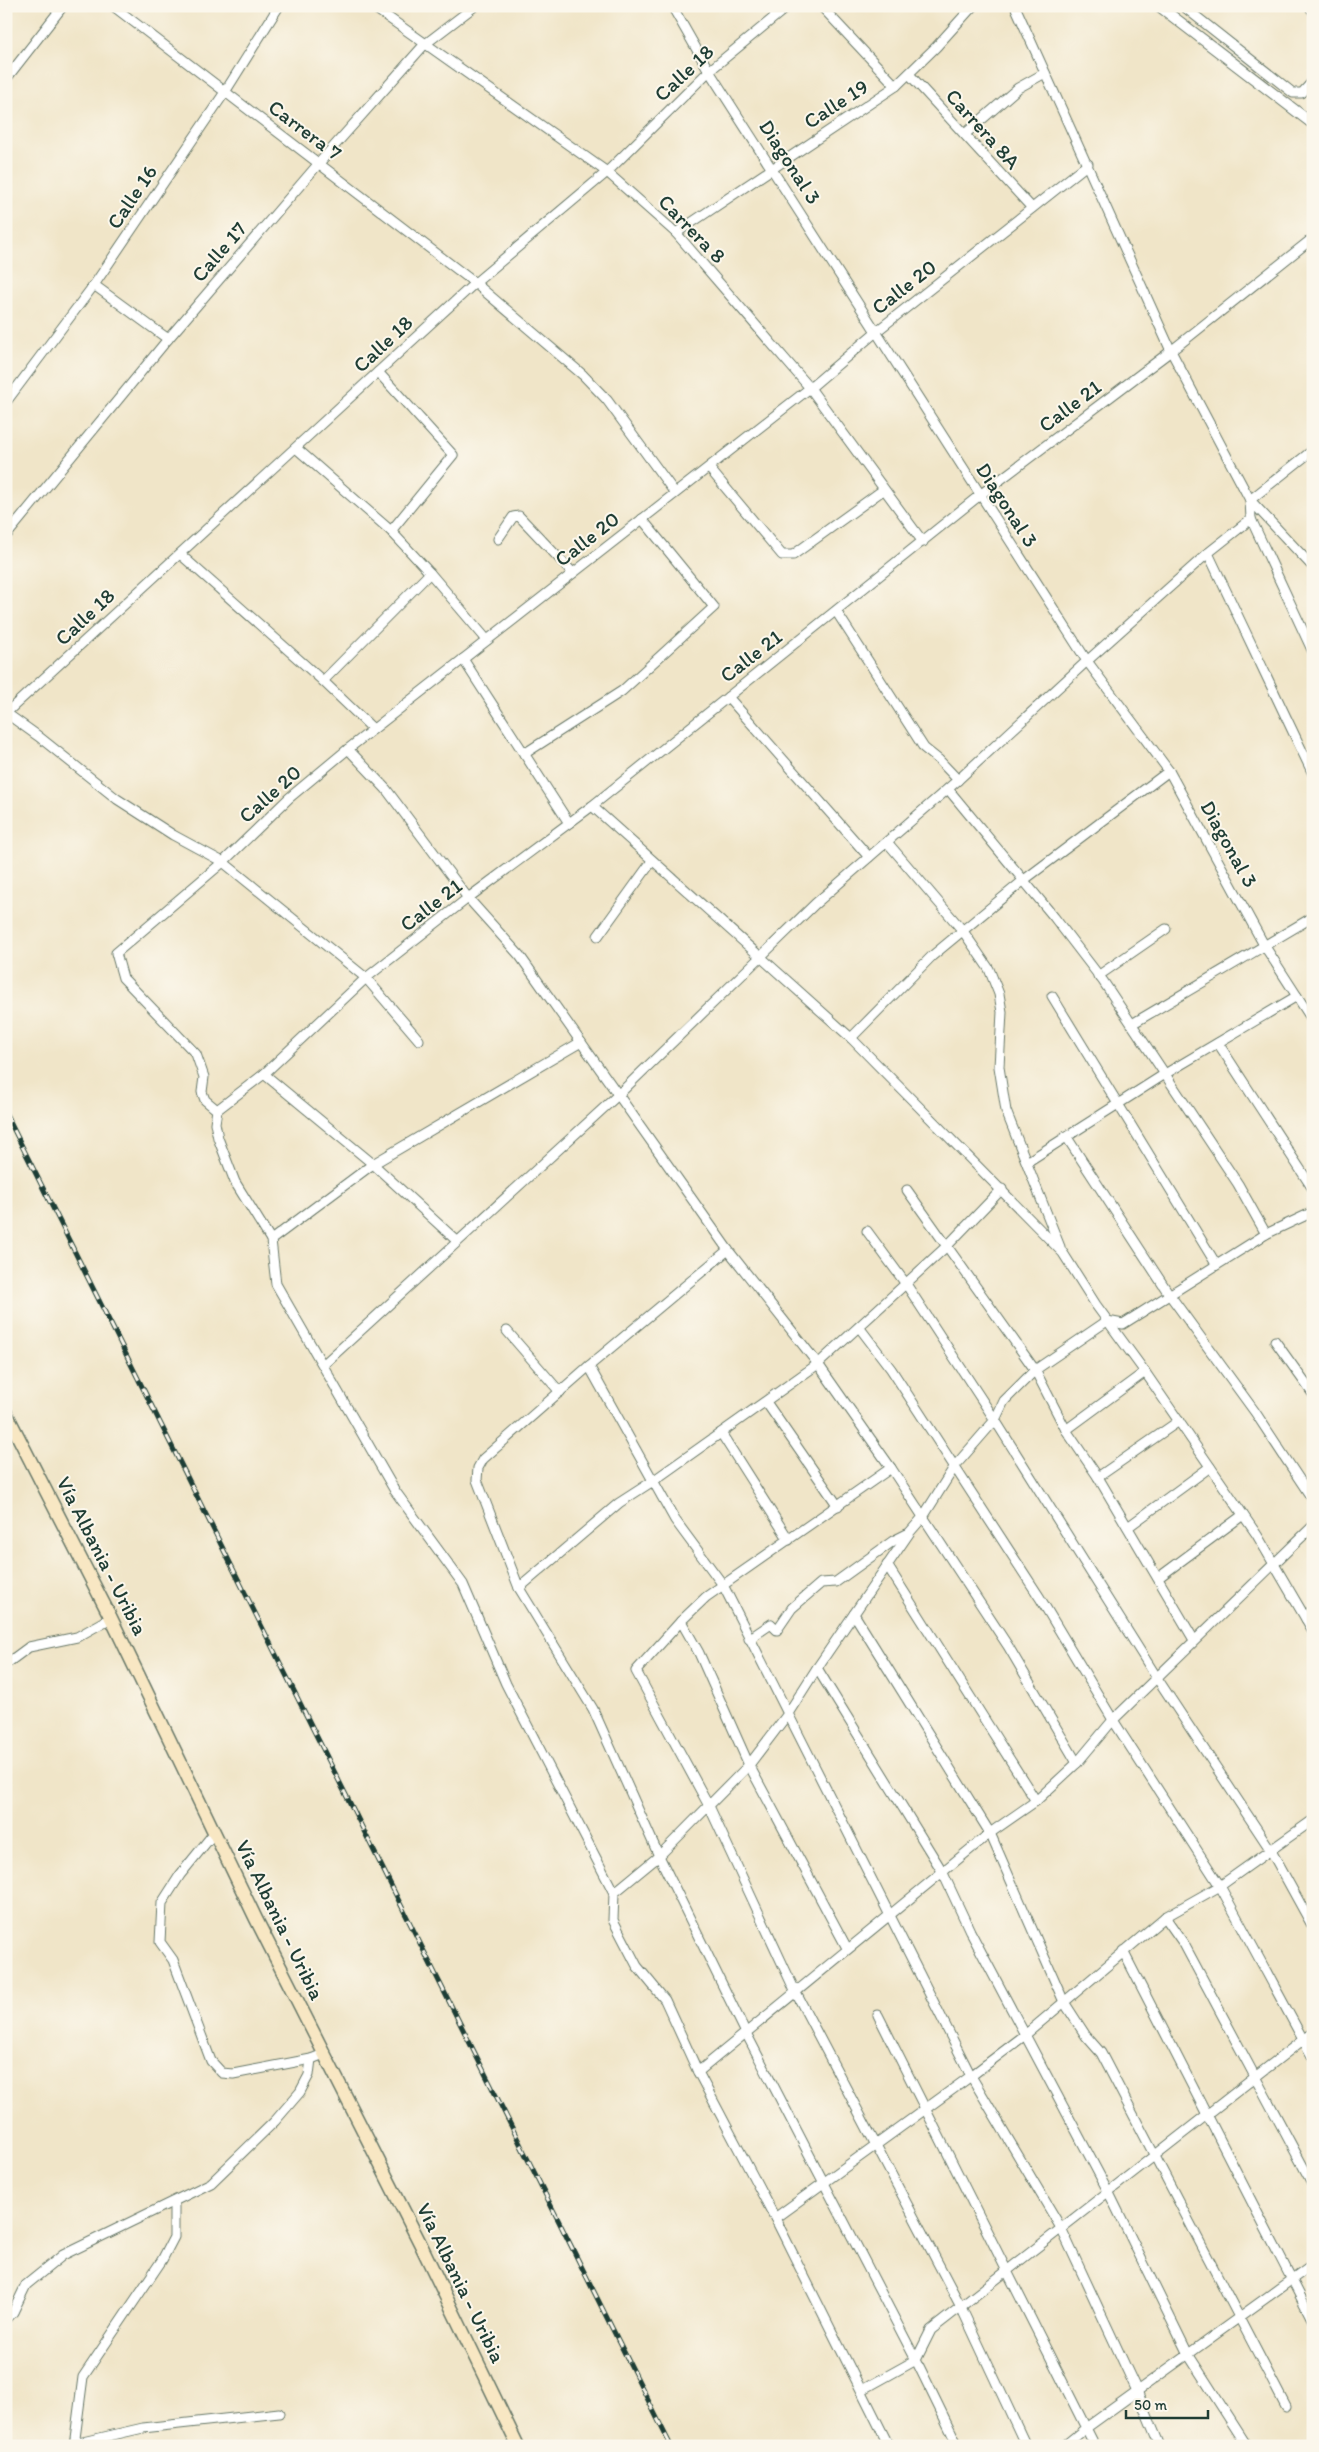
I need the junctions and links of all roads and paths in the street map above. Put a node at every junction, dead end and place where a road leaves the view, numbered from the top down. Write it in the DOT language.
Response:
graph roads {
  1 [pos="63,6"];
  2 [pos="113,6"];
  3 [pos="279,6"];
  4 [pos="372,6"];
  5 [pos="475,6"];
  6 [pos="672,6"];
  7 [pos="788,6"];
  8 [pos="821,6"];
  9 [pos="973,6"];
  10 [pos="1014,6"];
  11 [pos="1159,6"];
  12 [pos="1183,6"];
  13 [pos="1309,6"];
  14 [pos="1313,10"];
  15 [pos="424,44"];
  16 [pos="710,71"];
  17 [pos="1045,73"];
  18 [pos="909,74"];
  19 [pos="6,79"];
  20 [pos="1313,81"];
  21 [pos="896,86"];
  22 [pos="224,92"];
  23 [pos="1313,124"];
  24 [pos="965,134"];
  25 [pos="320,162"];
  26 [pos="1088,164"];
  27 [pos="773,167"];
  28 [pos="607,172"];
  29 [pos="1032,208"];
  30 [pos="676,233"];
  31 [pos="1313,238"];
  32 [pos="475,283"];
  33 [pos="94,285"];
  34 [pos="877,331"];
  35 [pos="168,339"];
  36 [pos="1171,351"];
  37 [pos="378,372"];
  38 [pos="810,388"];
  39 [pos="6,402"];
  40 [pos="296,448"];
  41 [pos="1313,450"];
  42 [pos="709,468"];
  43 [pos="883,490"];
  44 [pos="675,492"];
  45 [pos="980,496"];
  46 [pos="1250,500"];
  47 [pos="642,519"];
  48 [pos="1251,519"];
  49 [pos="391,531"];
  50 [pos="6,536"];
  51 [pos="498,538"];
  52 [pos="923,542"];
  53 [pos="1208,553"];
  54 [pos="180,554"];
  55 [pos="1313,567"];
  56 [pos="430,573"];
  57 [pos="573,573"];
  58 [pos="836,611"];
  59 [pos="487,640"];
  60 [pos="1313,652"];
  61 [pos="463,659"];
  62 [pos="1087,661"];
  63 [pos="323,681"];
  64 [pos="728,697"];
  65 [pos="6,713"];
  66 [pos="373,729"];
  67 [pos="348,749"];
  68 [pos="524,754"];
  69 [pos="1169,771"];
  70 [pos="1313,774"];
  71 [pos="958,780"];
  72 [pos="948,790"];
  73 [pos="592,806"];
  74 [pos="569,823"];
  75 [pos="887,842"];
  76 [pos="869,857"];
  77 [pos="652,861"];
  78 [pos="224,862"];
  79 [pos="1024,880"];
  80 [pos="468,898"];
  81 [pos="1313,917"];
  82 [pos="1166,929"];
  83 [pos="963,931"];
  84 [pos="598,936"];
  85 [pos="1264,945"];
  86 [pos="760,956"];
  87 [pos="1098,976"];
  88 [pos="366,978"];
  89 [pos="1052,996"];
  90 [pos="1297,996"];
  91 [pos="1313,1021"];
  92 [pos="1132,1024"];
  93 [pos="851,1038"];
  94 [pos="419,1040"];
  95 [pos="581,1042"];
  96 [pos="1218,1043"];
  97 [pos="264,1074"];
  98 [pos="1165,1074"];
  99 [pos="618,1095"];
  100 [pos="1117,1104"];
  101 [pos="218,1110"];
  102 [pos="1066,1136"];
  103 [pos="1027,1162"];
  104 [pos="373,1164"];
  105 [pos="1002,1189"];
  106 [pos="1313,1189"];
  107 [pos="907,1190"];
  108 [pos="1313,1212"];
  109 [pos="867,1231"];
  110 [pos="1266,1234"];
  111 [pos="271,1240"];
  112 [pos="457,1241"];
  113 [pos="948,1245"];
  114 [pos="728,1250"];
  115 [pos="1062,1252"];
  116 [pos="1216,1264"];
  117 [pos="906,1284"];
  118 [pos="1169,1294"];
  119 [pos="1107,1321"];
  120 [pos="859,1327"];
  121 [pos="507,1331"];
  122 [pos="1275,1341"];
  123 [pos="324,1364"];
  124 [pos="818,1364"];
  125 [pos="589,1366"];
  126 [pos="1035,1370"];
  127 [pos="1146,1372"];
  128 [pos="560,1392"];
  129 [pos="1313,1394"];
  130 [pos="766,1402"];
  131 [pos="6,1412"];
  132 [pos="995,1420"];
  133 [pos="1179,1421"];
  134 [pos="1066,1430"];
  135 [pos="721,1433"];
  136 [pos="955,1466"];
  137 [pos="1210,1467"];
  138 [pos="891,1468"];
  139 [pos="1098,1477"];
  140 [pos="653,1481"];
  141 [pos="1313,1500"];
  142 [pos="838,1506"];
  143 [pos="1243,1514"];
  144 [pos="923,1517"];
  145 [pos="1313,1526"];
  146 [pos="1128,1527"];
  147 [pos="910,1532"];
  148 [pos="789,1540"];
  149 [pos="1273,1563"];
  150 [pos="888,1565"];
  151 [pos="1158,1578"];
  152 [pos="723,1586"];
  153 [pos="518,1588"];
  154 [pos="1313,1610"];
  155 [pos="854,1614"];
  156 [pos="111,1618"];
  157 [pos="1306,1619"];
  158 [pos="681,1621"];
  159 [pos="1313,1631"];
  160 [pos="749,1639"];
  161 [pos="1194,1640"];
  162 [pos="6,1664"];
  163 [pos="817,1668"];
  164 [pos="1156,1678"];
  165 [pos="787,1715"];
  166 [pos="1113,1720"];
  167 [pos="1078,1763"];
  168 [pos="749,1765"];
  169 [pos="1036,1801"];
  170 [pos="709,1806"];
  171 [pos="1313,1820"];
  172 [pos="214,1833"];
  173 [pos="990,1833"];
  174 [pos="1270,1849"];
  175 [pos="659,1856"];
  176 [pos="942,1871"];
  177 [pos="1220,1886"];
  178 [pos="614,1893"];
  179 [pos="889,1914"];
  180 [pos="1166,1917"];
  181 [pos="1313,1927"];
  182 [pos="847,1948"];
  183 [pos="1123,1951"];
  184 [pos="795,1992"];
  185 [pos="1064,2002"];
  186 [pos="878,2015"];
  187 [pos="746,2032"];
  188 [pos="1313,2032"];
  189 [pos="1025,2035"];
  190 [pos="1303,2039"];
  191 [pos="324,2054"];
  192 [pos="1313,2058"];
  193 [pos="311,2059"];
  194 [pos="698,2072"];
  195 [pos="970,2076"];
  196 [pos="1255,2076"];
  197 [pos="925,2108"];
  198 [pos="1206,2114"];
  199 [pos="876,2144"];
  200 [pos="1153,2156"];
  201 [pos="824,2182"];
  202 [pos="1313,2185"];
  203 [pos="1108,2191"];
  204 [pos="174,2202"];
  205 [pos="775,2218"];
  206 [pos="1061,2228"];
  207 [pos="1313,2264"];
  208 [pos="1008,2270"];
  209 [pos="1290,2281"];
  210 [pos="961,2307"];
  211 [pos="1239,2317"];
  212 [pos="6,2320"];
  213 [pos="1313,2321"];
  214 [pos="1188,2354"];
  215 [pos="916,2360"];
  216 [pos="862,2390"];
  217 [pos="1137,2391"];
  218 [pos="1286,2407"];
  219 [pos="279,2413"];
  220 [pos="1086,2428"];
  221 [pos="74,2445"];
  222 [pos="518,2446"];
  223 [pos="889,2446"];
  224 [pos="958,2446"];
  225 [pos="1026,2446"];
  226 [pos="1064,2446"];
  227 [pos="1095,2446"];
  228 [pos="1160,2446"];
  229 [pos="1247,2446"];
  1 -- 19 [label="street"];
  2 -- 22 [label="street, Carrera 7"];
  3 -- 22 [label="street, Calle 16"];
  4 -- 15 [label="street, Carrera 8"];
  5 -- 15 [label="street, Calle 17"];
  6 -- 16 [label="street, Diagonal 3"];
  7 -- 16 [label="street, Calle 18"];
  8 -- 21 [label="street"];
  9 -- 18 [label="street, Calle 19"];
  10 -- 17 [label="street"];
  11 -- 23 [label="street"];
  12 -- 20 [label="street"];
  13 -- 14 [label="street"];
  15 -- 25 [label="street, Calle 17"];
  15 -- 28 [label="street, Carrera 8"];
  16 -- 27 [label="street, Diagonal 3"];
  16 -- 28 [label="street, Calle 18"];
  17 -- 24 [label="street"];
  17 -- 26 [label="street"];
  18 -- 21 [label="street, Calle 19"];
  18 -- 24 [label="street, Carrera 8A"];
  21 -- 27 [label="street, Calle 19"];
  22 -- 25 [label="street, Carrera 7"];
  22 -- 33 [label="street, Calle 16"];
  24 -- 29 [label="street, Carrera 8A"];
  25 -- 32 [label="street, Carrera 7"];
  25 -- 35 [label="street, Calle 17"];
  26 -- 29 [label="street, Calle 20"];
  26 -- 36 [label="street"];
  27 -- 30 [label="street, Calle 19"];
  27 -- 34 [label="street, Diagonal 3"];
  28 -- 30 [label="street, Carrera 8"];
  28 -- 32 [label="street, Calle 18"];
  29 -- 34 [label="street, Calle 20"];
  30 -- 38 [label="street, Carrera 8"];
  31 -- 36 [label="street, Calle 21"];
  32 -- 37 [label="street, Calle 18"];
  32 -- 44 [label="street, Carrera 7"];
  33 -- 35 [label="street"];
  33 -- 39 [label="street, Calle 16"];
  34 -- 38 [label="street, Calle 20"];
  34 -- 45 [label="street, Diagonal 3"];
  35 -- 50 [label="street, Calle 17"];
  36 -- 45 [label="street, Calle 21"];
  36 -- 46 [label="street"];
  37 -- 40 [label="street, Calle 18"];
  37 -- 49 [label="street"];
  38 -- 42 [label="street, Calle 20"];
  38 -- 43 [label="street, Carrera 8"];
  40 -- 49 [label="street"];
  40 -- 54 [label="street, Calle 18"];
  41 -- 46 [label="street"];
  42 -- 43 [label="street"];
  42 -- 44 [label="street, Calle 20"];
  43 -- 52 [label="street, Carrera 8"];
  44 -- 47 [label="street, Calle 20"];
  45 -- 52 [label="street, Calle 21"];
  45 -- 62 [label="street, Diagonal 3"];
  46 -- 48 [label="street"];
  46 -- 55 [label="street"];
  47 -- 57 [label="street, Calle 20"];
  47 -- 68 [label="street"];
  48 -- 53 [label="street"];
  48 -- 60 [label="street"];
  49 -- 56 [label="street"];
  51 -- 57 [label="street"];
  52 -- 58 [label="street, Calle 21"];
  53 -- 62 [label="street"];
  53 -- 70 [label="street"];
  54 -- 63 [label="street"];
  54 -- 65 [label="street, Calle 18"];
  56 -- 59 [label="street"];
  56 -- 63 [label="street"];
  57 -- 59 [label="street, Calle 20"];
  58 -- 64 [label="street, Calle 21"];
  58 -- 71 [label="street"];
  59 -- 61 [label="street, Calle 20"];
  61 -- 66 [label="street, Calle 20"];
  61 -- 68 [label="street"];
  62 -- 69 [label="street, Diagonal 3"];
  62 -- 71 [label="street"];
  63 -- 66 [label="street"];
  64 -- 73 [label="street, Calle 21"];
  64 -- 76 [label="street"];
  65 -- 78 [label="street"];
  66 -- 67 [label="street, Calle 20"];
  67 -- 78 [label="street, Calle 20"];
  67 -- 80 [label="street"];
  68 -- 74 [label="street"];
  69 -- 79 [label="street"];
  69 -- 85 [label="street, Diagonal 3"];
  71 -- 72 [label="street"];
  72 -- 75 [label="street"];
  72 -- 79 [label="street"];
  73 -- 74 [label="street, Calle 21"];
  73 -- 77 [label="street"];
  74 -- 80 [label="street, Calle 21"];
  75 -- 76 [label="street"];
  75 -- 83 [label="street"];
  76 -- 86 [label="street"];
  77 -- 84 [label="street"];
  77 -- 86 [label="street"];
  78 -- 88 [label="street"];
  78 -- 101 [label="street, Calle 20"];
  79 -- 83 [label="street"];
  79 -- 87 [label="street"];
  80 -- 88 [label="street, Calle 21"];
  80 -- 95 [label="street"];
  81 -- 85 [label="street"];
  82 -- 87 [label="street"];
  83 -- 93 [label="street"];
  83 -- 103 [label="street"];
  85 -- 90 [label="street, Diagonal 3"];
  85 -- 92 [label="street"];
  86 -- 93 [label="street"];
  86 -- 99 [label="street"];
  87 -- 92 [label="street"];
  88 -- 94 [label="street"];
  88 -- 97 [label="street, Calle 21"];
  89 -- 100 [label="street"];
  90 -- 91 [label="street, Diagonal 3"];
  90 -- 96 [label="street"];
  92 -- 98 [label="street"];
  93 -- 105 [label="street"];
  95 -- 99 [label="street"];
  95 -- 104 [label="street"];
  96 -- 98 [label="street"];
  96 -- 106 [label="street"];
  97 -- 101 [label="street, Calle 21"];
  97 -- 104 [label="street"];
  98 -- 100 [label="street"];
  98 -- 110 [label="street"];
  99 -- 112 [label="street"];
  99 -- 114 [label="street"];
  100 -- 102 [label="street"];
  100 -- 116 [label="street"];
  101 -- 111 [label="street"];
  102 -- 103 [label="street"];
  102 -- 118 [label="street"];
  103 -- 115 [label="street"];
  104 -- 111 [label="street"];
  104 -- 112 [label="street"];
  105 -- 113 [label="street"];
  105 -- 115 [label="street"];
  107 -- 113 [label="street"];
  108 -- 110 [label="street"];
  109 -- 117 [label="street"];
  110 -- 116 [label="street"];
  111 -- 123 [label="street"];
  112 -- 123 [label="street"];
  113 -- 117 [label="street"];
  113 -- 126 [label="street"];
  114 -- 124 [label="street"];
  114 -- 125 [label="street"];
  115 -- 119 [label="street"];
  116 -- 118 [label="street"];
  117 -- 120 [label="street"];
  117 -- 132 [label="street"];
  118 -- 119 [label="street"];
  118 -- 141 [label="street"];
  119 -- 126 [label="street"];
  119 -- 127 [label="street"];
  120 -- 124 [label="street"];
  120 -- 136 [label="street"];
  121 -- 128 [label="street"];
  122 -- 129 [label="street"];
  123 -- 178 [label="street"];
  124 -- 130 [label="street"];
  124 -- 138 [label="street"];
  125 -- 128 [label="street"];
  125 -- 140 [label="street"];
  126 -- 132 [label="street"];
  126 -- 134 [label="street"];
  127 -- 133 [label="street"];
  127 -- 134 [label="street"];
  128 -- 153 [label="street"];
  130 -- 135 [label="street"];
  130 -- 142 [label="street"];
  131 -- 156 [label="main road, Vía Albania - Uribia"];
  132 -- 136 [label="street"];
  132 -- 164 [label="street"];
  133 -- 137 [label="street"];
  133 -- 139 [label="street"];
  134 -- 139 [label="street"];
  135 -- 140 [label="street"];
  135 -- 148 [label="street"];
  136 -- 144 [label="street"];
  136 -- 166 [label="street"];
  137 -- 143 [label="street"];
  137 -- 146 [label="street"];
  138 -- 142 [label="street"];
  138 -- 144 [label="street"];
  139 -- 146 [label="street"];
  140 -- 152 [label="street"];
  140 -- 153 [label="street"];
  142 -- 148 [label="street"];
  143 -- 149 [label="street"];
  143 -- 151 [label="street"];
  144 -- 147 [label="street"];
  144 -- 167 [label="street"];
  145 -- 149 [label="street"];
  146 -- 151 [label="street"];
  147 -- 150 [label="street"];
  147 -- 160 [label="street"];
  148 -- 152 [label="street"];
  149 -- 157 [label="street"];
  149 -- 161 [label="street"];
  150 -- 155 [label="street"];
  150 -- 169 [label="street"];
  151 -- 161 [label="street"];
  152 -- 158 [label="street"];
  152 -- 160 [label="street"];
  153 -- 175 [label="street"];
  154 -- 157 [label="street"];
  155 -- 163 [label="street"];
  155 -- 173 [label="street"];
  156 -- 162 [label="street"];
  156 -- 172 [label="main road, Vía Albania - Uribia"];
  157 -- 159 [label="street"];
  158 -- 168 [label="street"];
  158 -- 170 [label="street"];
  160 -- 165 [label="street"];
  161 -- 164 [label="street"];
  163 -- 165 [label="street"];
  163 -- 176 [label="street"];
  164 -- 166 [label="street"];
  164 -- 174 [label="street"];
  165 -- 168 [label="street"];
  165 -- 179 [label="street"];
  166 -- 167 [label="street"];
  166 -- 177 [label="street"];
  167 -- 169 [label="street"];
  168 -- 170 [label="street"];
  168 -- 182 [label="street"];
  169 -- 173 [label="street"];
  170 -- 175 [label="street"];
  170 -- 184 [label="street"];
  171 -- 174 [label="street"];
  172 -- 191 [label="main road, Vía Albania - Uribia"];
  172 -- 193 [label="street"];
  173 -- 176 [label="street"];
  173 -- 185 [label="street"];
  174 -- 177 [label="street"];
  174 -- 181 [label="street"];
  175 -- 178 [label="street"];
  175 -- 187 [label="street"];
  176 -- 179 [label="street"];
  176 -- 189 [label="street"];
  177 -- 180 [label="street"];
  177 -- 190 [label="street"];
  178 -- 194 [label="street"];
  179 -- 182 [label="street"];
  179 -- 195 [label="street"];
  180 -- 183 [label="street"];
  180 -- 196 [label="street"];
  182 -- 184 [label="street"];
  183 -- 185 [label="street"];
  183 -- 198 [label="street"];
  184 -- 187 [label="street"];
  184 -- 199 [label="street"];
  185 -- 189 [label="street"];
  185 -- 200 [label="street"];
  186 -- 197 [label="street"];
  187 -- 194 [label="street"];
  187 -- 201 [label="street"];
  188 -- 190 [label="street"];
  189 -- 195 [label="street"];
  189 -- 203 [label="street"];
  190 -- 192 [label="street"];
  190 -- 196 [label="street"];
  191 -- 193 [label="street"];
  191 -- 222 [label="main road, Vía Albania - Uribia"];
  193 -- 204 [label="street"];
  194 -- 205 [label="street"];
  195 -- 197 [label="street"];
  195 -- 206 [label="street"];
  196 -- 198 [label="street"];
  196 -- 202 [label="street"];
  197 -- 199 [label="street"];
  197 -- 208 [label="street"];
  198 -- 200 [label="street"];
  198 -- 209 [label="street"];
  199 -- 201 [label="street"];
  199 -- 210 [label="street"];
  200 -- 203 [label="street"];
  200 -- 211 [label="street"];
  201 -- 205 [label="street"];
  201 -- 215 [label="street"];
  203 -- 206 [label="street"];
  203 -- 214 [label="street"];
  204 -- 212 [label="street"];
  204 -- 221 [label="street"];
  205 -- 216 [label="street"];
  206 -- 208 [label="street"];
  206 -- 217 [label="street"];
  207 -- 209 [label="street"];
  208 -- 210 [label="street"];
  208 -- 220 [label="street"];
  209 -- 211 [label="street"];
  209 -- 213 [label="street"];
  210 -- 215 [label="street"];
  210 -- 225 [label="street"];
  211 -- 214 [label="street"];
  211 -- 218 [label="street"];
  214 -- 217 [label="street"];
  214 -- 229 [label="street"];
  215 -- 216 [label="street"];
  215 -- 224 [label="street"];
  216 -- 223 [label="street"];
  217 -- 220 [label="street"];
  217 -- 228 [label="street"];
  219 -- 221 [label="street"];
  220 -- 226 [label="street"];
  220 -- 227 [label="street"];
}
